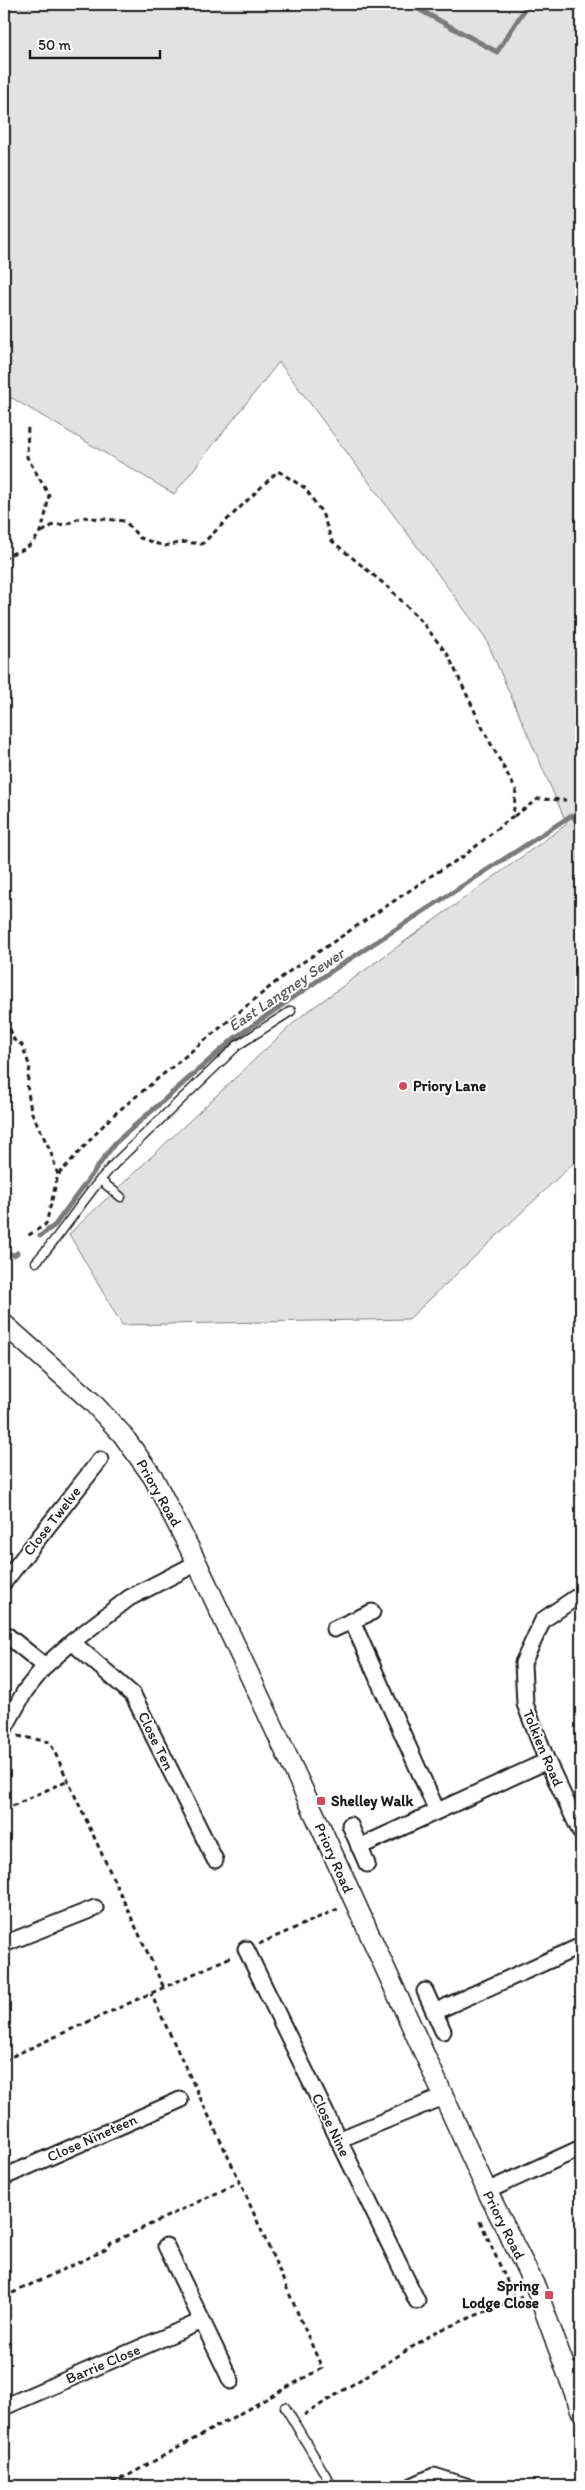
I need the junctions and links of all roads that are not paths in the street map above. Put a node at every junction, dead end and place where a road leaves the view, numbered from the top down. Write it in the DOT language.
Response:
graph roads {
  1 [pos="291,1011"];
  2 [pos="100,1180"];
  3 [pos="121,1197"];
  4 [pos="36,1262"];
  5 [pos="4,1324"];
  6 [pos="100,1460"];
  7 [pos="197,1563"];
  8 [pos="4,1582"];
  9 [pos="581,1594"];
  10 [pos="372,1612"];
  11 [pos="352,1621"];
  12 [pos="334,1629"];
  13 [pos="4,1633"];
  14 [pos="72,1642"];
  15 [pos="45,1666"];
  16 [pos="8,1732"];
  17 [pos="547,1761"];
  18 [pos="437,1812"];
  19 [pos="350,1825"];
  20 [pos="581,1833"];
  21 [pos="359,1847"];
  22 [pos="215,1860"];
  23 [pos="367,1864"];
  24 [pos="95,1908"];
  25 [pos="4,1944"];
  26 [pos="581,1946"];
  27 [pos="246,1950"];
  28 [pos="425,1991"];
  29 [pos="434,2012"];
  30 [pos="443,2031"];
  31 [pos="444,2096"];
  32 [pos="180,2100"];
  33 [pos="338,2140"];
  34 [pos="581,2148"];
  35 [pos="4,2177"];
  36 [pos="487,2191"];
  37 [pos="166,2246"];
  38 [pos="417,2301"];
  39 [pos="202,2321"];
  40 [pos="575,2372"];
  41 [pos="231,2380"];
  42 [pos="4,2407"];
  43 [pos="285,2407"];
  44 [pos="581,2410"];
  45 [pos="332,2486"];
  46 [pos="412,2486"];
  47 [pos="466,2486"];
  1 -- 2 [label="lane"];
  2 -- 3 [label="lane"];
  2 -- 4 [label="lane"];
  5 -- 7 [label="street, Priory Road"];
  6 -- 8 [label="street, Close Twelve"];
  7 -- 14 [label="street"];
  7 -- 31 [label="street, Priory Road"];
  9 -- 17 [label="street, Tolkien Road"];
  10 -- 11 [label="street"];
  11 -- 12 [label="street"];
  11 -- 18 [label="street"];
  13 -- 15 [label="street"];
  14 -- 15 [label="street"];
  14 -- 22 [label="street, Close Ten"];
  15 -- 16 [label="street"];
  17 -- 18 [label="street"];
  17 -- 20 [label="street, Tolkien Road"];
  18 -- 21 [label="street"];
  19 -- 21 [label="street"];
  21 -- 23 [label="street"];
  24 -- 25 [label="street"];
  26 -- 29 [label="street"];
  27 -- 33 [label="street, Close Nine"];
  28 -- 29 [label="street"];
  29 -- 30 [label="street"];
  31 -- 33 [label="street"];
  31 -- 36 [label="street, Priory Road"];
  32 -- 35 [label="street, Close Nineteen"];
  33 -- 38 [label="street, Close Nine"];
  34 -- 36 [label="street"];
  36 -- 40 [label="street, Priory Road"];
  37 -- 39 [label="street"];
  39 -- 41 [label="street"];
  39 -- 42 [label="street, Barrie Close"];
  40 -- 44 [label="street, Priory Road"];
  43 -- 45 [label="lane"];
  46 -- 47 [label="street"];
}
